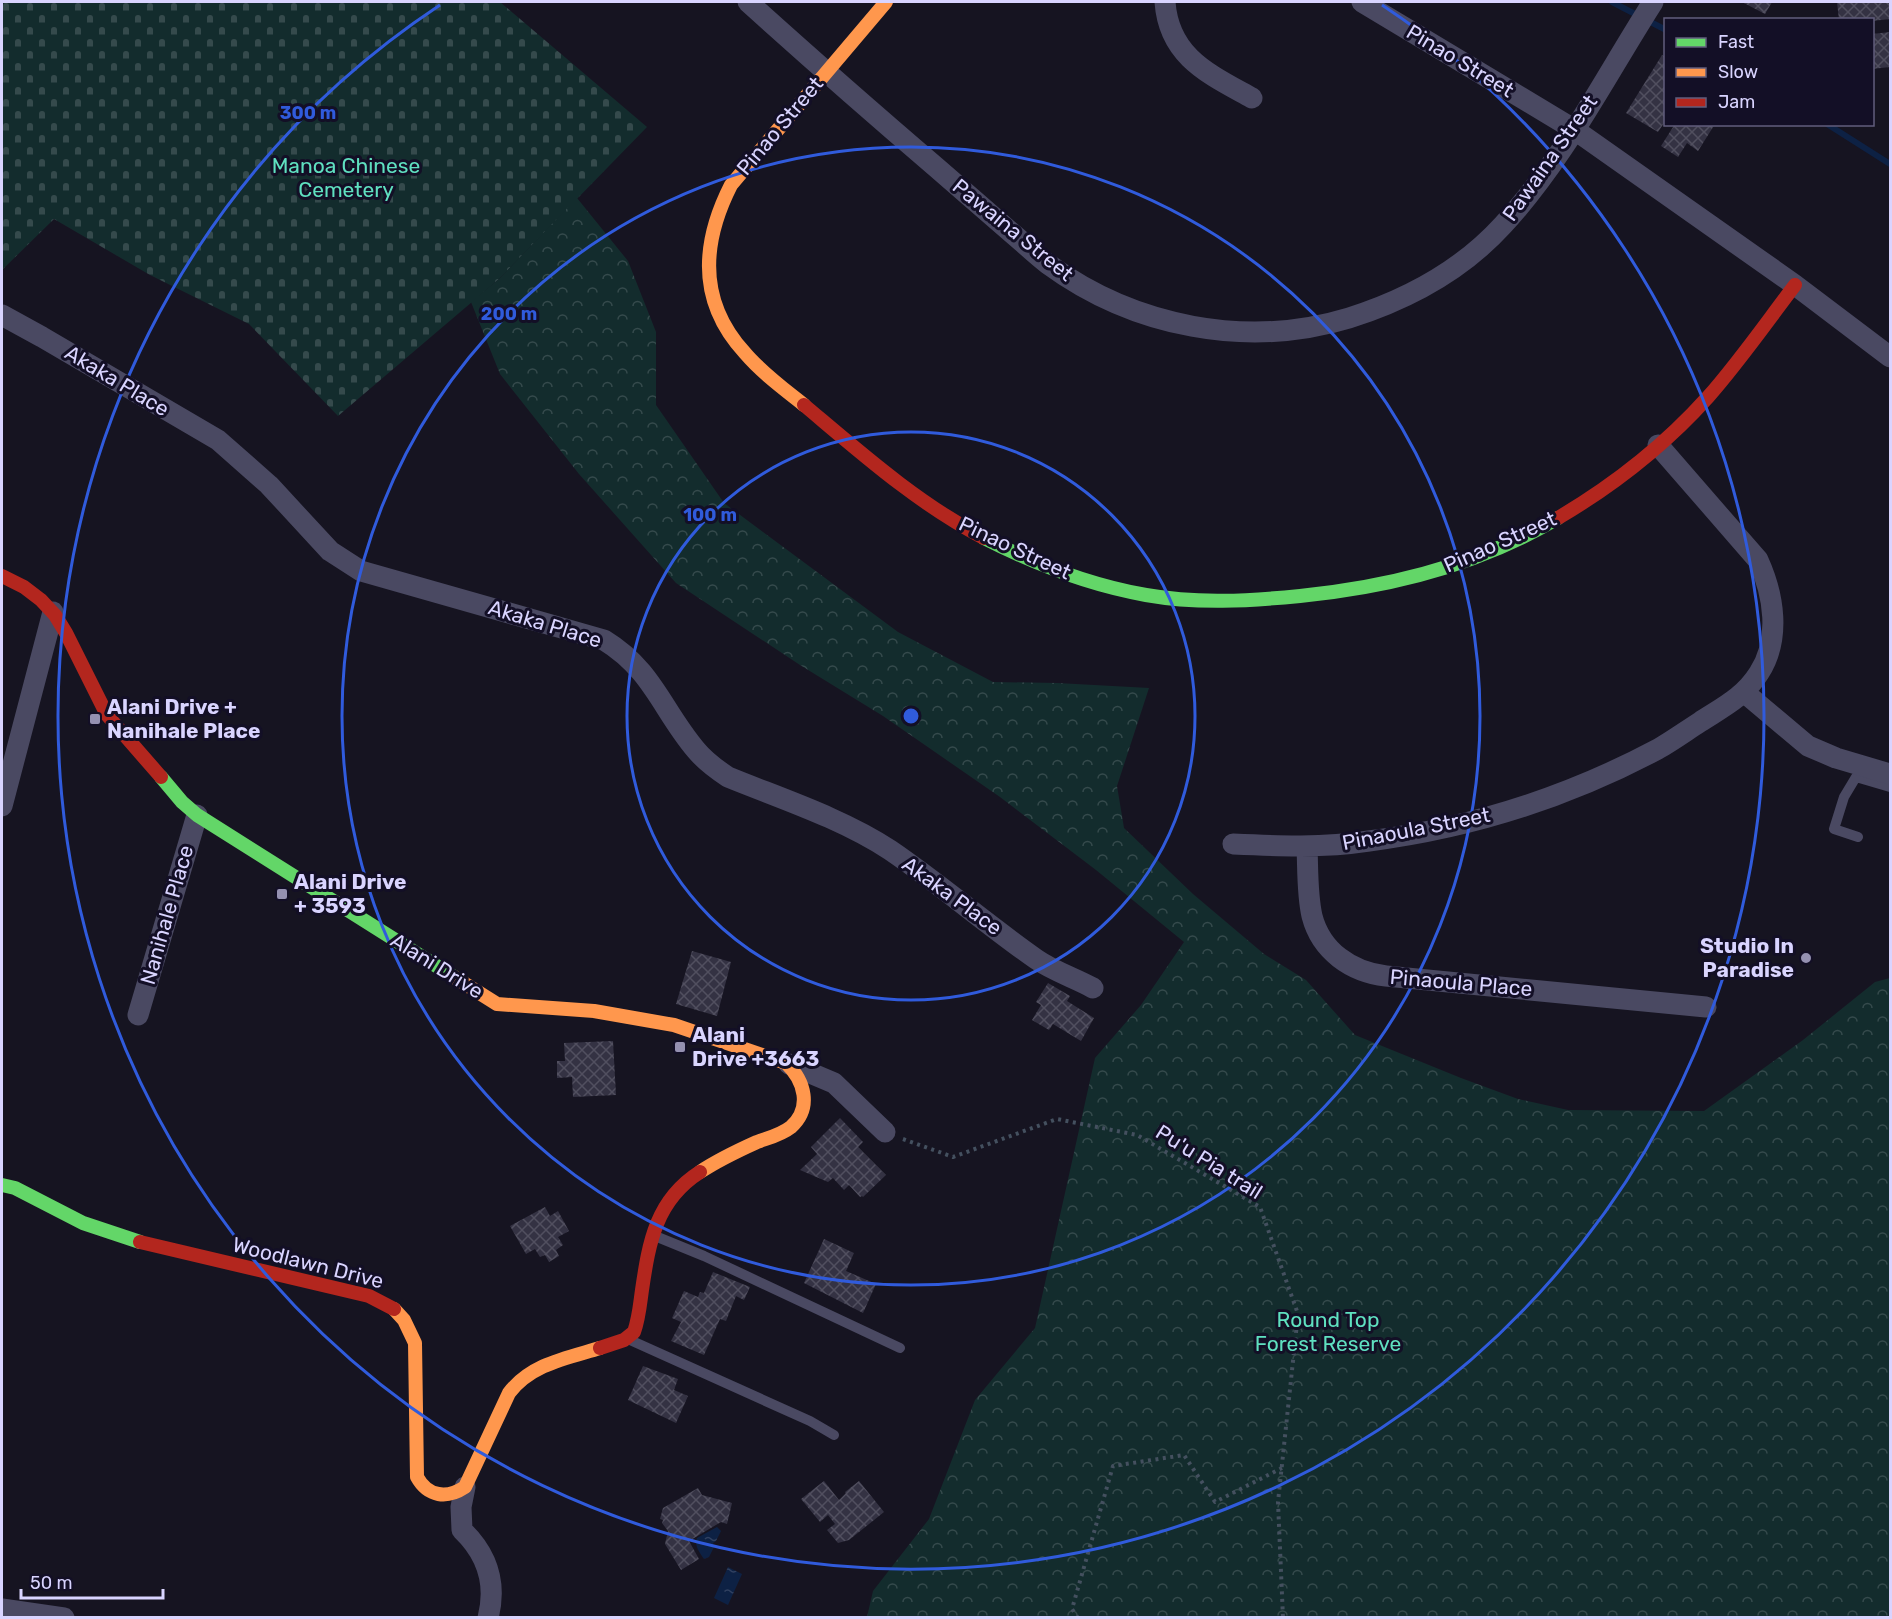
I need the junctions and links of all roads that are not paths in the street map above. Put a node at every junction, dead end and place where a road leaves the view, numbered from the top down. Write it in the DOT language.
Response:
graph roads {
  1 [pos="748,2"];
  2 [pos="886,2"];
  3 [pos="1165,2"];
  4 [pos="1362,2"];
  5 [pos="1653,2"];
  6 [pos="825,72"];
  7 [pos="1252,98"];
  8 [pos="1575,130"];
  9 [pos="1795,285"];
  10 [pos="2,315"];
  11 [pos="1890,357"];
  12 [pos="1658,445"];
  13 [pos="2,576"];
  14 [pos="53,612"];
  15 [pos="1744,693"];
  16 [pos="1890,774"];
  17 [pos="1890,787"];
  18 [pos="2,806"];
  19 [pos="197,815"];
  20 [pos="1858,837"];
  21 [pos="1233,844"];
  22 [pos="1306,847"];
  23 [pos="1093,988"];
  24 [pos="1706,1007"];
  25 [pos="138,1015"];
  26 [pos="786,1063"];
  27 [pos="885,1132"];
  28 [pos="2,1185"];
  29 [pos="652,1235"];
  30 [pos="627,1338"];
  31 [pos="900,1348"];
  32 [pos="834,1435"];
  33 [pos="465,1487"];
  34 [pos="2,1609"];
  35 [pos="64,1617"];
  36 [pos="488,1617"];
  1 -- 6 [label="street, Pawaina Street"];
  2 -- 6 [label="street, Pinao Street"];
  3 -- 7 [label="street"];
  4 -- 8 [label="street, Pinao Street"];
  5 -- 8 [label="street, Pawaina Street"];
  6 -- 8 [label="street, Pawaina Street"];
  6 -- 12 [label="street, Pinao Street"];
  8 -- 9 [label="street, Pinao Street"];
  9 -- 11 [label="street, Pinao Street"];
  9 -- 12 [label="street, Pinao Street"];
  10 -- 23 [label="street, Akaka Place"];
  12 -- 15 [label="street, Pinaoula Street"];
  13 -- 14 [label="street, Alani Drive"];
  14 -- 18 [label="street"];
  14 -- 19 [label="street, Alani Drive"];
  15 -- 16 [label="street"];
  15 -- 22 [label="street, Pinaoula Street"];
  17 -- 20 [label="lane"];
  19 -- 25 [label="street, Nanihale Place"];
  19 -- 26 [label="street, Alani Drive"];
  21 -- 22 [label="street, Pinaoula Street"];
  22 -- 24 [label="street, Pinaoula Place"];
  26 -- 27 [label="street, Alani Drive"];
  26 -- 29 [label="street"];
  28 -- 33 [label="street, Woodlawn Drive"];
  29 -- 30 [label="street"];
  29 -- 31 [label="lane"];
  30 -- 32 [label="lane"];
  30 -- 33 [label="street"];
  33 -- 36 [label="street"];
  34 -- 35 [label="street"];
}
